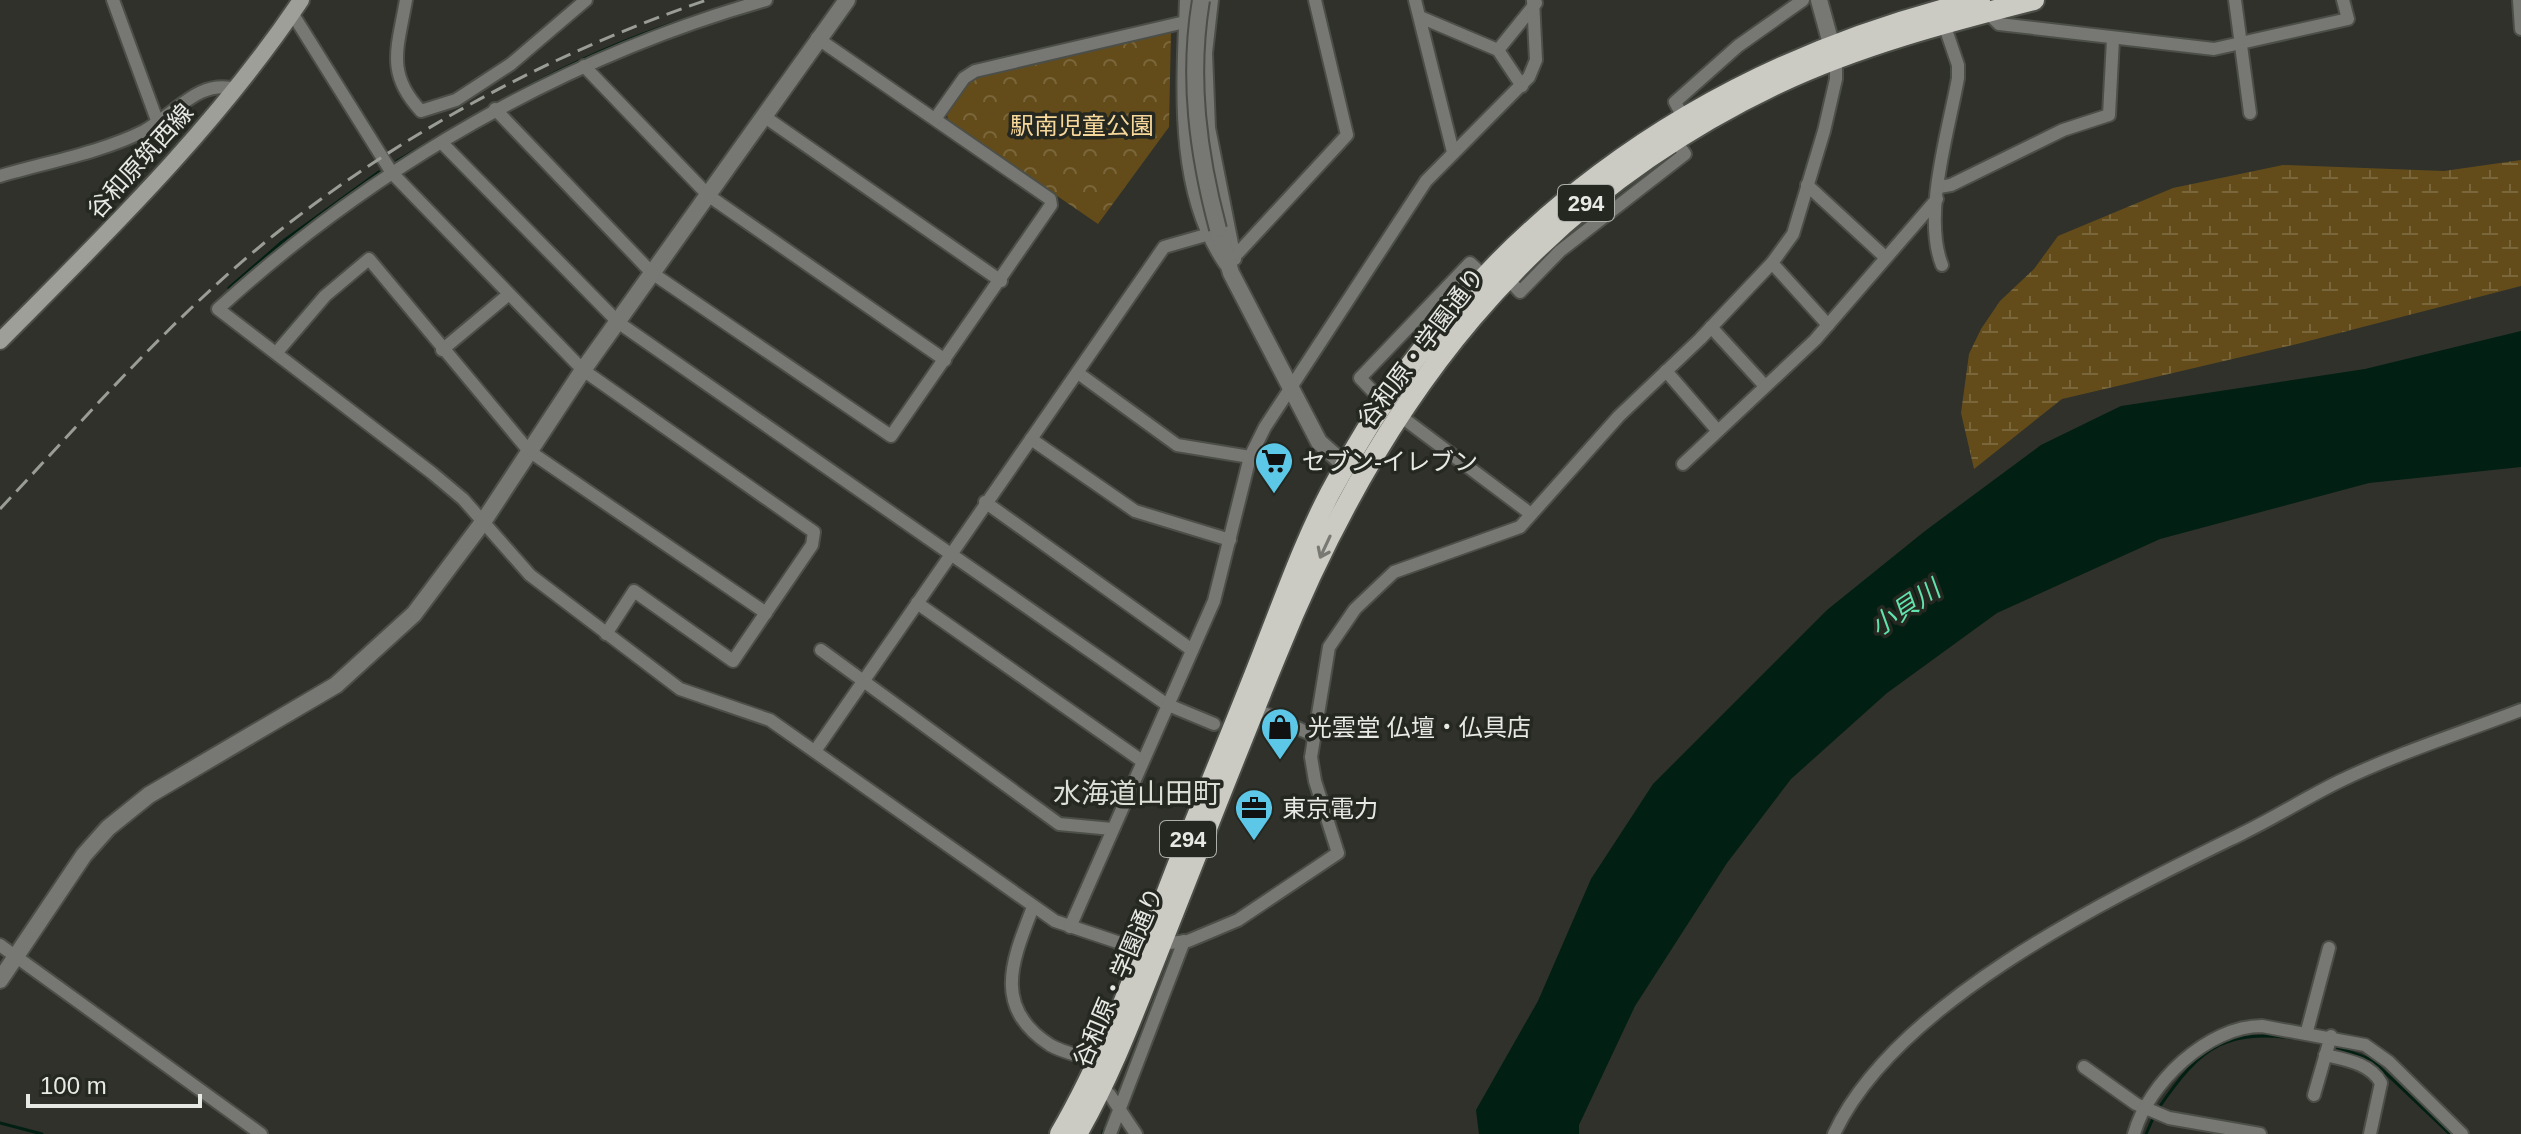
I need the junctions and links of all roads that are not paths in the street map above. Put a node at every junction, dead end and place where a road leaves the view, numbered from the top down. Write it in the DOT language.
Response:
graph roads {
  1 [pos="113,0"];
  2 [pos="406,0"];
  3 [pos="586,0"];
  4 [pos="766,0"];
  5 [pos="1207,0"];
  6 [pos="1315,0"];
  7 [pos="1415,0"];
  8 [pos="1803,0"];
  9 [pos="1819,0"];
  10 [pos="2034,0"];
  11 [pos="2235,0"];
  12 [pos="2343,0"];
  13 [pos="2519,0"];
  14 [pos="841,2"];
  15 [pos="1535,2"];
  16 [pos="740,3"];
  17 [pos="297,6"];
  18 [pos="1984,6"];
  19 [pos="1186,11"];
  20 [pos="1420,17"];
  21 [pos="1944,24"];
  22 [pos="2521,29"];
  23 [pos="817,38"];
  24 [pos="2113,39"];
  25 [pos="2241,45"];
  26 [pos="1498,50"];
  27 [pos="1833,52"];
  28 [pos="584,66"];
  29 [pos="1522,86"];
  30 [pos="236,89"];
  31 [pos="495,109"];
  32 [pos="2250,113"];
  33 [pos="765,117"];
  34 [pos="1683,117"];
  35 [pos="935,119"];
  36 [pos="158,123"];
  37 [pos="1675,140"];
  38 [pos="442,143"];
  39 [pos="1453,152"];
  40 [pos="392,173"];
  41 [pos="0,176"];
  42 [pos="1807,185"];
  43 [pos="1588,192"];
  44 [pos="1938,193"];
  45 [pos="709,196"];
  46 [pos="1606,214"];
  47 [pos="1212,232"];
  48 [pos="1237,254"];
  49 [pos="1885,257"];
  50 [pos="1772,263"];
  51 [pos="1942,265"];
  52 [pos="652,273"];
  53 [pos="1231,273"];
  54 [pos="1485,277"];
  55 [pos="1506,277"];
  56 [pos="1001,281"];
  57 [pos="509,294"];
  58 [pos="619,323"];
  59 [pos="1828,325"];
  60 [pos="1711,327"];
  61 [pos="0,341"];
  62 [pos="442,350"];
  63 [pos="277,352"];
  64 [pos="945,360"];
  65 [pos="583,370"];
  66 [pos="1666,371"];
  67 [pos="1078,373"];
  68 [pos="1765,386"];
  69 [pos="1289,387"];
  70 [pos="1391,409"];
  71 [pos="1717,430"];
  72 [pos="1031,439"];
  73 [pos="529,451"];
  74 [pos="1250,457"];
  75 [pos="1683,464"];
  76 [pos="1352,472"];
  77 [pos="985,502"];
  78 [pos="1531,514"];
  79 [pos="483,522"];
  80 [pos="1230,540"];
  81 [pos="950,553"];
  82 [pos="917,603"];
  83 [pos="766,613"];
  84 [pos="606,634"];
  85 [pos="821,650"];
  86 [pos="1192,650"];
  87 [pos="862,681"];
  88 [pos="1166,704"];
  89 [pos="1255,709"];
  90 [pos="2521,710"];
  91 [pos="1214,724"];
  92 [pos="1315,736"];
  93 [pos="815,751"];
  94 [pos="1142,761"];
  95 [pos="1112,829"];
  96 [pos="1033,907"];
  97 [pos="1070,927"];
  98 [pos="1184,941"];
  99 [pos="0,945"];
  100 [pos="1152,947"];
  101 [pos="2329,948"];
  102 [pos="16,956"];
  103 [pos="0,980"];
  104 [pos="2307,1031"];
  105 [pos="2331,1037"];
  106 [pos="2325,1054"];
  107 [pos="2084,1067"];
  108 [pos="1099,1073"];
  109 [pos="2314,1095"];
  110 [pos="1119,1107"];
  111 [pos="2153,1111"];
  112 [pos="261,1134"];
  113 [pos="1060,1134"];
  114 [pos="1077,1134"];
  115 [pos="1110,1134"];
  116 [pos="1136,1134"];
  117 [pos="1834,1134"];
  118 [pos="2134,1134"];
  119 [pos="2260,1134"];
  120 [pos="2370,1134"];
  121 [pos="2462,1134"];
  1 -- 36 [label="street"];
  2 -- 3 [label="street"];
  4 -- 16 [label="street"];
  5 -- 19 [label="street"];
  5 -- 47 [label="street, bridge"];
  5 -- 48 [label="street"];
  6 -- 48 [label="street"];
  7 -- 20 [label="street"];
  8 -- 34 [label="street"];
  9 -- 27 [label="street"];
  10 -- 18 [label="highway, 谷和原・学園通り / 294"];
  11 -- 25 [label="street"];
  12 -- 25 [label="street"];
  13 -- 22 [label="street"];
  14 -- 23 [label="street"];
  15 -- 26 [label="street"];
  15 -- 29 [label="street"];
  16 -- 28 [label="street"];
  17 -- 30 [label="main road, 谷和原筑西線"];
  17 -- 40 [label="street"];
  18 -- 21 [label="highway, 谷和原・学園通り / 294"];
  18 -- 24 [label="street"];
  18 -- 27 [label="highway, 谷和原・学園通り / 294"];
  19 -- 35 [label="street"];
  19 -- 47 [label="street"];
  20 -- 26 [label="street"];
  20 -- 39 [label="street"];
  21 -- 27 [label="highway, 谷和原・学園通り / 294"];
  21 -- 44 [label="street"];
  23 -- 33 [label="street"];
  23 -- 35 [label="street"];
  24 -- 25 [label="street"];
  24 -- 44 [label="street"];
  25 -- 32 [label="street"];
  26 -- 29 [label="street"];
  27 -- 34 [label="highway, 谷和原・学園通り / 294"];
  27 -- 37 [label="highway, 谷和原・学園通り / 294"];
  27 -- 42 [label="street"];
  28 -- 31 [label="street"];
  28 -- 45 [label="street"];
  29 -- 39 [label="street"];
  30 -- 36 [label="street"];
  30 -- 61 [label="main road, 谷和原筑西線"];
  31 -- 38 [label="street"];
  31 -- 52 [label="street"];
  33 -- 45 [label="street"];
  33 -- 56 [label="street"];
  34 -- 43 [label="highway, 谷和原・学園通り / 294"];
  35 -- 56 [label="street"];
  36 -- 41 [label="street"];
  37 -- 43 [label="highway, 谷和原・学園通り / 294"];
  37 -- 46 [label="street"];
  38 -- 40 [label="street"];
  38 -- 58 [label="street"];
  39 -- 69 [label="street"];
  40 -- 57 [label="street"];
  40 -- 63 [label="street"];
  42 -- 49 [label="street"];
  42 -- 50 [label="street"];
  43 -- 46 [label="street"];
  43 -- 54 [label="highway, 谷和原・学園通り / 294"];
  43 -- 55 [label="highway, 谷和原・学園通り / 294"];
  44 -- 49 [label="street"];
  44 -- 51 [label="street"];
  45 -- 52 [label="street"];
  45 -- 64 [label="street"];
  46 -- 55 [label="street"];
  47 -- 53 [label="street"];
  47 -- 67 [label="street"];
  48 -- 53 [label="street"];
  49 -- 59 [label="street"];
  50 -- 59 [label="street"];
  50 -- 60 [label="street"];
  52 -- 58 [label="street"];
  52 -- 64 [label="street"];
  53 -- 69 [label="street"];
  54 -- 70 [label="highway, 谷和原・学園通り / 294"];
  54 -- 70 [label="street"];
  55 -- 70 [label="highway, 谷和原・学園通り / 294"];
  56 -- 64 [label="street"];
  57 -- 62 [label="street"];
  57 -- 65 [label="street"];
  58 -- 65 [label="street"];
  58 -- 81 [label="street"];
  59 -- 68 [label="street"];
  60 -- 66 [label="street"];
  60 -- 68 [label="street"];
  62 -- 63 [label="street"];
  62 -- 73 [label="street"];
  63 -- 79 [label="street"];
  65 -- 73 [label="street"];
  65 -- 83 [label="street"];
  66 -- 71 [label="street"];
  66 -- 78 [label="street"];
  67 -- 72 [label="street"];
  67 -- 74 [label="street"];
  68 -- 71 [label="street"];
  69 -- 74 [label="street"];
  69 -- 76 [label="street"];
  70 -- 76 [label="highway, 谷和原・学園通り / 294"];
  70 -- 78 [label="street"];
  71 -- 75 [label="street"];
  72 -- 77 [label="street"];
  72 -- 80 [label="street"];
  73 -- 79 [label="street"];
  73 -- 83 [label="street"];
  74 -- 80 [label="street"];
  76 -- 89 [label="highway, 谷和原・学園通り / 294, one-way"];
  76 -- 100 [label="highway, 谷和原・学園通り / 294"];
  77 -- 81 [label="street"];
  77 -- 86 [label="street"];
  78 -- 92 [label="street"];
  79 -- 84 [label="street"];
  79 -- 102 [label="street"];
  80 -- 86 [label="street"];
  81 -- 82 [label="street"];
  81 -- 88 [label="street"];
  82 -- 87 [label="street"];
  82 -- 94 [label="street"];
  83 -- 84 [label="street"];
  84 -- 93 [label="street"];
  85 -- 87 [label="street"];
  86 -- 88 [label="street"];
  87 -- 93 [label="street"];
  87 -- 95 [label="street"];
  88 -- 91 [label="street"];
  88 -- 94 [label="street"];
  89 -- 92 [label="street"];
  89 -- 100 [label="highway, 谷和原・学園通り / 294"];
  90 -- 117 [label="street"];
  92 -- 98 [label="street"];
  93 -- 96 [label="street"];
  94 -- 95 [label="street"];
  95 -- 97 [label="street"];
  96 -- 97 [label="street"];
  96 -- 108 [label="street"];
  97 -- 100 [label="street"];
  98 -- 100 [label="street"];
  98 -- 110 [label="street"];
  99 -- 102 [label="street"];
  100 -- 108 [label="highway, 谷和原・学園通り / 294"];
  101 -- 104 [label="street"];
  102 -- 103 [label="street"];
  102 -- 112 [label="street"];
  104 -- 105 [label="street"];
  104 -- 111 [label="street"];
  105 -- 106 [label="street"];
  105 -- 121 [label="street"];
  106 -- 109 [label="street"];
  106 -- 120 [label="street"];
  107 -- 111 [label="street"];
  108 -- 110 [label="street"];
  108 -- 113 [label="highway, 谷和原・学園通り / 294"];
  108 -- 114 [label="highway, 谷和原・学園通り / 294"];
  110 -- 115 [label="street"];
  110 -- 116 [label="street"];
  111 -- 118 [label="street"];
  111 -- 119 [label="street"];
}
